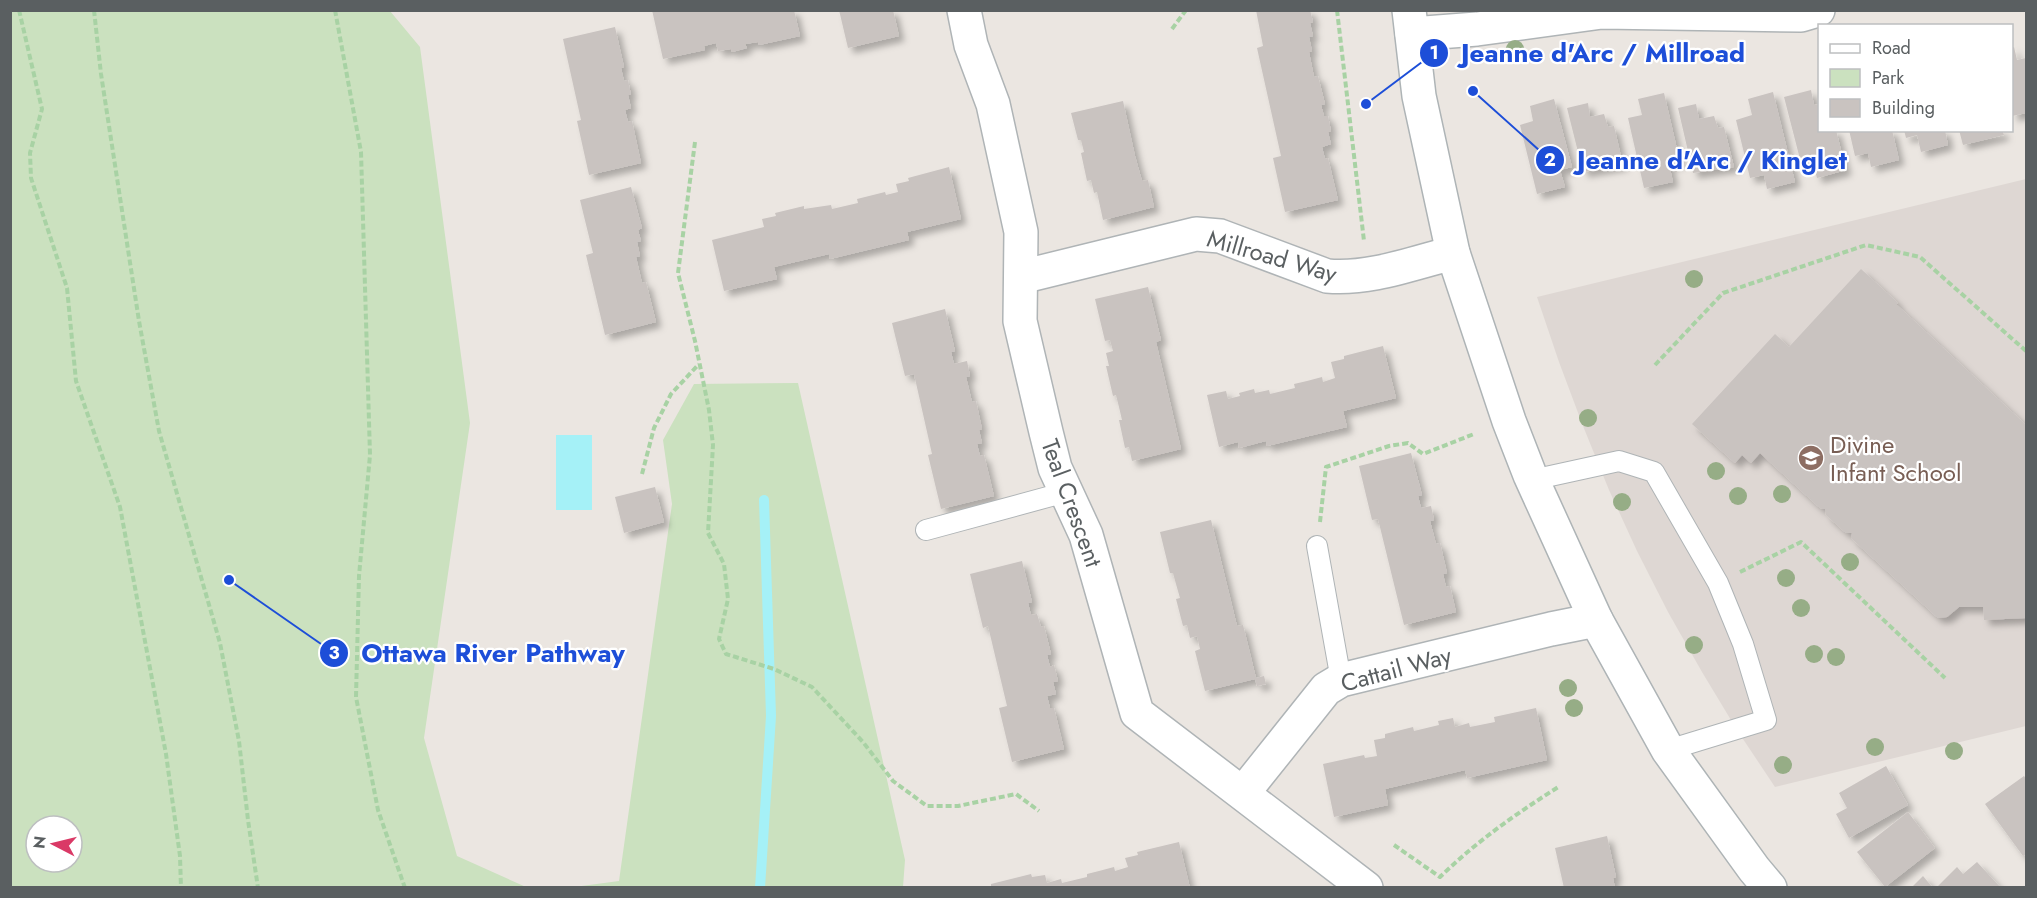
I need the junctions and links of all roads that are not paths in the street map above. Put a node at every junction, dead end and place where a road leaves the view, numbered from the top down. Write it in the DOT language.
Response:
graph roads {
  1 [pos="964,10"];
  2 [pos="1818,10"];
  3 [pos="1411,22"];
  4 [pos="1453,253"];
  5 [pos="1021,278"];
  6 [pos="1532,480"];
  7 [pos="1066,492"];
  8 [pos="926,530"];
  9 [pos="1317,546"];
  10 [pos="1596,620"];
  11 [pos="1341,680"];
  12 [pos="1668,750"];
  13 [pos="1243,793"];
  14 [pos="1366,888"];
  15 [pos="1770,888"];
  1 -- 5 [label="street, Teal Crescent"];
  2 -- 3 [label="street"];
  3 -- 4 [label="street"];
  4 -- 5 [label="street, Millroad Way"];
  4 -- 6 [label="street"];
  5 -- 7 [label="street, Teal Crescent"];
  6 -- 10 [label="street"];
  6 -- 12 [label="lane"];
  7 -- 8 [label="lane"];
  7 -- 13 [label="street, Teal Crescent"];
  9 -- 11 [label="lane"];
  10 -- 11 [label="street, Cattail Way"];
  10 -- 12 [label="street"];
  11 -- 13 [label="street, Cattail Way"];
  12 -- 15 [label="street"];
  13 -- 14 [label="street, Teal Crescent"];
}
